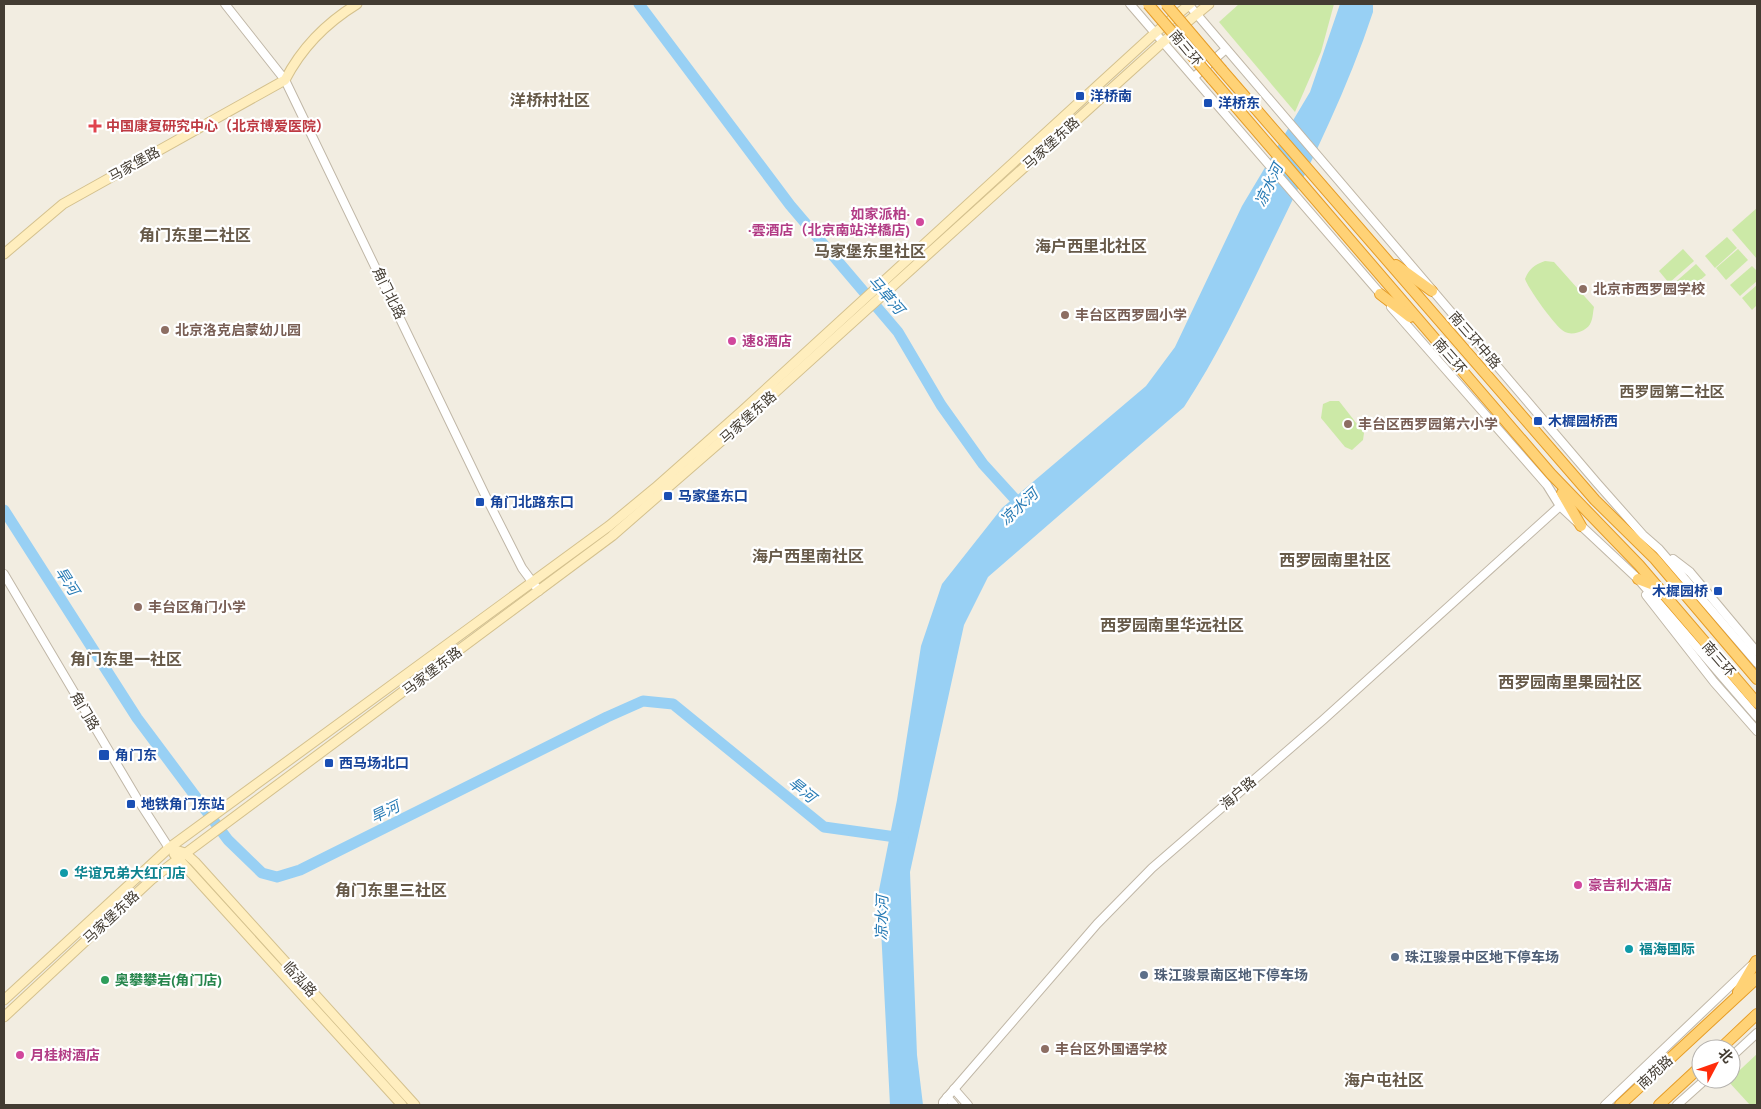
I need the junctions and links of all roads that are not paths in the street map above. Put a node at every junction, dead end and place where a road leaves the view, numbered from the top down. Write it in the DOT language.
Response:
graph roads {
  1 [pos="225,4"];
  2 [pos="357,4"];
  3 [pos="1130,4"];
  4 [pos="1148,4"];
  5 [pos="1166,4"];
  6 [pos="1189,4"];
  7 [pos="1209,4"];
  8 [pos="1197,14"];
  9 [pos="1155,32"];
  10 [pos="1163,42"];
  11 [pos="1226,49"];
  12 [pos="1194,78"];
  13 [pos="285,80"];
  14 [pos="4,254"];
  15 [pos="1380,254"];
  16 [pos="893,280"];
  17 [pos="1432,291"];
  18 [pos="1380,294"];
  19 [pos="854,315"];
  20 [pos="1429,331"];
  21 [pos="1552,474"];
  22 [pos="1560,506"];
  23 [pos="1581,526"];
  24 [pos="1643,535"];
  25 [pos="1659,549"];
  26 [pos="1611,554"];
  27 [pos="1654,559"];
  28 [pos="4,574"];
  29 [pos="1638,578"];
  30 [pos="531,582"];
  31 [pos="1655,585"];
  32 [pos="538,591"];
  33 [pos="1757,652"];
  34 [pos="1757,663"];
  35 [pos="1757,679"];
  36 [pos="1757,703"];
  37 [pos="1757,717"];
  38 [pos="1757,730"];
  39 [pos="169,848"];
  40 [pos="181,856"];
  41 [pos="1757,960"];
  42 [pos="1757,978"];
  43 [pos="4,1000"];
  44 [pos="1731,1004"];
  45 [pos="1757,1014"];
  46 [pos="4,1017"];
  47 [pos="1757,1033"];
  48 [pos="1731,1039"];
  49 [pos="1741,1048"];
  50 [pos="1691,1075"];
  51 [pos="954,1089"];
  52 [pos="1695,1089"];
  53 [pos="947,1097"];
  54 [pos="402,1105"];
  55 [pos="415,1105"];
  56 [pos="943,1105"];
  57 [pos="954,1105"];
  58 [pos="968,1105"];
  59 [pos="1604,1105"];
  60 [pos="1620,1105"];
  61 [pos="1659,1105"];
  62 [pos="1677,1105"];
  1 -- 13 [label="street, 角门北路"];
  2 -- 13 [label="main road"];
  3 -- 9 [label="street"];
  4 -- 20 [label="highway, 南三环, bridge"];
  5 -- 15 [label="highway, 南三环, bridge"];
  6 -- 8 [label="street, 南三环中路"];
  6 -- 9 [label="main road, 马家堡东路"];
  7 -- 8 [label="main road, 马家堡东路"];
  8 -- 10 [label="main road, 马家堡东路"];
  8 -- 11 [label="street, 南三环中路"];
  9 -- 10 [label="street"];
  9 -- 16 [label="main road, 马家堡东路"];
  10 -- 12 [label="street"];
  10 -- 16 [label="main road, 马家堡东路"];
  11 -- 12 [label="street"];
  11 -- 17 [label="street, 南三环中路"];
  12 -- 18 [label="street"];
  13 -- 14 [label="main road, 马家堡路"];
  13 -- 30 [label="street, 角门北路"];
  15 -- 17 [label="highway"];
  15 -- 27 [label="highway, 南三环"];
  16 -- 19 [label="main road"];
  17 -- 24 [label="street, 南三环中路"];
  18 -- 20 [label="highway"];
  18 -- 22 [label="street"];
  19 -- 30 [label="main road, 马家堡东路"];
  19 -- 32 [label="main road, 马家堡东路"];
  20 -- 21 [label="highway, 南三环"];
  21 -- 23 [label="highway"];
  21 -- 31 [label="highway, 南三环"];
  22 -- 23 [label="street"];
  22 -- 51 [label="street, 海户路"];
  23 -- 26 [label="street"];
  24 -- 25 [label="street, 南三环中路"];
  24 -- 27 [label="highway"];
  25 -- 33 [label="street"];
  25 -- 34 [label="street, 南三环中路"];
  26 -- 29 [label="street"];
  26 -- 38 [label="street"];
  27 -- 35 [label="highway, 南三环"];
  28 -- 39 [label="street, 角门路"];
  29 -- 31 [label="highway"];
  29 -- 37 [label="street"];
  30 -- 32 [label="street, 角门北路"];
  30 -- 39 [label="main road, 马家堡东路"];
  31 -- 36 [label="highway, 南三环"];
  32 -- 40 [label="main road, 马家堡东路"];
  39 -- 40 [label="main road"];
  39 -- 43 [label="main road, 马家堡东路"];
  40 -- 46 [label="main road, 马家堡东路"];
  40 -- 54 [label="main road, 临泓路"];
  40 -- 55 [label="main road, 临泓路"];
  41 -- 44 [label="highway"];
  41 -- 59 [label="street"];
  42 -- 44 [label="highway, 南苑路"];
  44 -- 60 [label="highway, 南苑路"];
  45 -- 48 [label="highway"];
  47 -- 49 [label="street"];
  50 -- 61 [label="highway, 南苑路"];
  51 -- 53 [label="street, 海户路"];
  51 -- 58 [label="street"];
  52 -- 62 [label="street"];
  53 -- 56 [label="street, 海户路"];
  53 -- 57 [label="street"];
}
